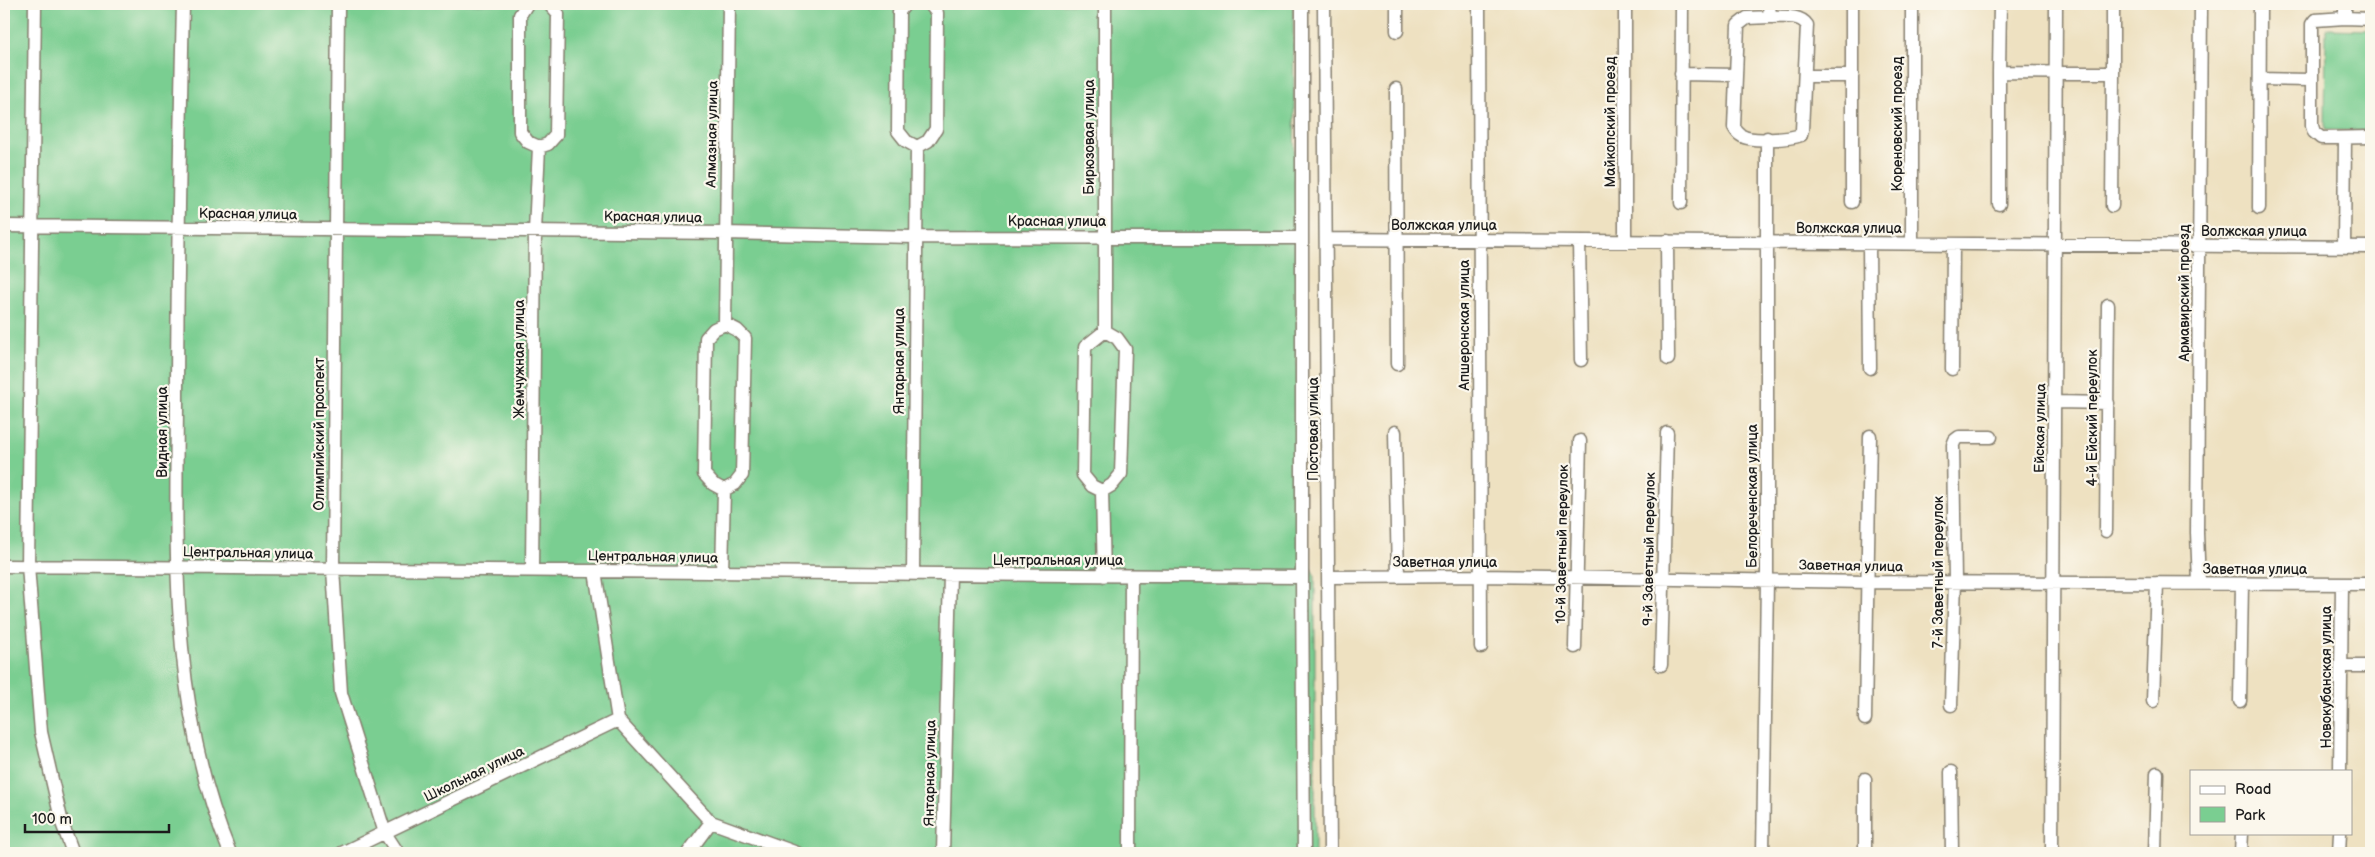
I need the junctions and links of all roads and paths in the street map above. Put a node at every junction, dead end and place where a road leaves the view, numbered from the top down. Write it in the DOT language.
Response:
graph roads {
  1 [pos="35,4"];
  2 [pos="183,4"];
  3 [pos="338,4"];
  4 [pos="527,4"];
  5 [pos="549,4"];
  6 [pos="729,4"];
  7 [pos="905,4"];
  8 [pos="930,4"];
  9 [pos="1105,4"];
  10 [pos="1302,4"];
  11 [pos="1324,4"];
  12 [pos="1397,4"];
  13 [pos="1479,4"];
  14 [pos="1625,4"];
  15 [pos="1682,4"];
  16 [pos="1770,4"];
  17 [pos="1852,4"];
  18 [pos="1912,4"];
  19 [pos="2000,4"];
  20 [pos="2056,4"];
  21 [pos="2112,4"];
  22 [pos="2201,4"];
  23 [pos="2260,4"];
  24 [pos="2345,4"];
  25 [pos="1770,17"];
  26 [pos="2345,18"];
  27 [pos="2371,19"];
  28 [pos="1397,31"];
  29 [pos="2000,72"];
  30 [pos="2056,72"];
  31 [pos="2113,73"];
  32 [pos="1681,74"];
  33 [pos="1736,75"];
  34 [pos="1806,76"];
  35 [pos="1852,76"];
  36 [pos="2260,79"];
  37 [pos="2310,80"];
  38 [pos="1396,90"];
  39 [pos="2371,137"];
  40 [pos="1767,138"];
  41 [pos="2345,138"];
  42 [pos="539,147"];
  43 [pos="917,148"];
  44 [pos="1852,202"];
  45 [pos="1681,203"];
  46 [pos="1998,204"];
  47 [pos="2112,206"];
  48 [pos="2259,208"];
  49 [pos="4,226"];
  50 [pos="33,227"];
  51 [pos="178,228"];
  52 [pos="335,229"];
  53 [pos="535,231"];
  54 [pos="725,233"];
  55 [pos="1104,236"];
  56 [pos="915,237"];
  57 [pos="1301,238"];
  58 [pos="1327,239"];
  59 [pos="1397,240"];
  60 [pos="1479,240"];
  61 [pos="1579,241"];
  62 [pos="1625,241"];
  63 [pos="1667,242"];
  64 [pos="1766,242"];
  65 [pos="1869,243"];
  66 [pos="1912,244"];
  67 [pos="1953,244"];
  68 [pos="2056,244"];
  69 [pos="2199,246"];
  70 [pos="2344,247"];
  71 [pos="2371,247"];
  72 [pos="2108,305"];
  73 [pos="725,324"];
  74 [pos="1104,331"];
  75 [pos="1668,359"];
  76 [pos="1581,360"];
  77 [pos="1397,364"];
  78 [pos="1870,368"];
  79 [pos="1952,369"];
  80 [pos="2056,402"];
  81 [pos="2108,403"];
  82 [pos="1395,432"];
  83 [pos="1667,433"];
  84 [pos="1870,436"];
  85 [pos="1991,437"];
  86 [pos="1580,441"];
  87 [pos="724,490"];
  88 [pos="1102,491"];
  89 [pos="2106,532"];
  90 [pos="4,566"];
  91 [pos="28,566"];
  92 [pos="176,567"];
  93 [pos="333,568"];
  94 [pos="532,570"];
  95 [pos="595,571"];
  96 [pos="722,573"];
  97 [pos="912,574"];
  98 [pos="950,574"];
  99 [pos="1104,576"];
  100 [pos="1131,576"];
  101 [pos="1398,576"];
  102 [pos="1480,576"];
  103 [pos="1302,577"];
  104 [pos="1330,577"];
  105 [pos="1575,578"];
  106 [pos="1662,579"];
  107 [pos="1767,580"];
  108 [pos="1868,582"];
  109 [pos="1955,582"];
  110 [pos="2053,582"];
  111 [pos="2157,583"];
  112 [pos="2198,584"];
  113 [pos="2242,584"];
  114 [pos="2342,584"];
  115 [pos="2371,584"];
  116 [pos="1481,647"];
  117 [pos="1575,647"];
  118 [pos="1661,665"];
  119 [pos="2341,666"];
  120 [pos="2371,666"];
  121 [pos="2153,701"];
  122 [pos="2240,701"];
  123 [pos="1951,705"];
  124 [pos="618,720"];
  125 [pos="1865,720"];
  126 [pos="2340,770"];
  127 [pos="1951,772"];
  128 [pos="2157,773"];
  129 [pos="1865,779"];
  130 [pos="711,822"];
  131 [pos="385,833"];
  132 [pos="2242,834"];
  133 [pos="2340,834"];
  134 [pos="73,853"];
  135 [pos="230,853"];
  136 [pos="342,853"];
  137 [pos="398,853"];
  138 [pos="688,853"];
  139 [pos="797,853"];
  140 [pos="943,853"];
  141 [pos="1130,853"];
  142 [pos="1304,853"];
  143 [pos="1330,853"];
  144 [pos="1763,853"];
  145 [pos="1865,853"];
  146 [pos="1952,853"];
  147 [pos="2052,853"];
  148 [pos="2156,853"];
  149 [pos="2241,853"];
  150 [pos="2340,853"];
  1 -- 50 [label="street"];
  2 -- 51 [label="street, Видная улица"];
  3 -- 52 [label="street, Олимпийский проспект"];
  4 -- 42 [label="street"];
  5 -- 42 [label="street"];
  6 -- 54 [label="street, Алмазная улица"];
  7 -- 43 [label="street"];
  8 -- 43 [label="street"];
  9 -- 55 [label="street, Бирюзовая улица"];
  10 -- 57 [label="street, Постовая улица"];
  11 -- 58 [label="street, Постовая улица"];
  12 -- 28 [label="street"];
  13 -- 60 [label="street, Апшеронская улица"];
  14 -- 62 [label="street, Майкопский проезд"];
  15 -- 32 [label="street"];
  16 -- 25 [label="street"];
  17 -- 35 [label="street"];
  18 -- 66 [label="street, Кореновский проезд"];
  19 -- 29 [label="street"];
  20 -- 30 [label="street, Ейская улица"];
  21 -- 31 [label="street"];
  22 -- 69 [label="street, Армавирский проезд"];
  23 -- 36 [label="street"];
  24 -- 26 [label="street"];
  25 -- 33 [label="street"];
  25 -- 34 [label="street"];
  26 -- 27 [label="street"];
  26 -- 37 [label="street"];
  29 -- 30 [label="street"];
  29 -- 46 [label="street"];
  30 -- 31 [label="street"];
  30 -- 68 [label="street, Ейская улица"];
  31 -- 47 [label="street"];
  32 -- 33 [label="street"];
  32 -- 45 [label="street"];
  33 -- 40 [label="street"];
  34 -- 35 [label="street"];
  34 -- 40 [label="street"];
  35 -- 44 [label="street"];
  36 -- 37 [label="street"];
  36 -- 48 [label="street"];
  37 -- 41 [label="street"];
  38 -- 59 [label="street"];
  39 -- 41 [label="street"];
  40 -- 64 [label="street, Белореченская улица"];
  41 -- 70 [label="street"];
  42 -- 53 [label="street, Жемчужная улица"];
  43 -- 56 [label="street, Янтарная улица"];
  49 -- 50 [label="street, Красная улица"];
  50 -- 51 [label="street, Красная улица"];
  50 -- 91 [label="street"];
  51 -- 52 [label="street, Красная улица"];
  51 -- 92 [label="street, Видная улица"];
  52 -- 53 [label="street, Красная улица"];
  52 -- 93 [label="street, Олимпийский проспект"];
  53 -- 54 [label="street, Красная улица"];
  53 -- 94 [label="street, Жемчужная улица"];
  54 -- 56 [label="street, Красная улица"];
  54 -- 73 [label="street, Алмазная улица"];
  55 -- 56 [label="street, Красная улица"];
  55 -- 57 [label="street, Красная улица"];
  55 -- 74 [label="street, Бирюзовая улица"];
  56 -- 97 [label="street, Янтарная улица"];
  57 -- 103 [label="street, Постовая улица"];
  58 -- 59 [label="street, Волжская улица"];
  58 -- 104 [label="street, Постовая улица"];
  59 -- 60 [label="street, Волжская улица"];
  59 -- 77 [label="street"];
  60 -- 61 [label="street, Волжская улица"];
  60 -- 102 [label="street, Апшеронская улица"];
  61 -- 62 [label="street, Волжская улица"];
  61 -- 76 [label="street"];
  62 -- 63 [label="street, Волжская улица"];
  63 -- 64 [label="street, Волжская улица"];
  63 -- 75 [label="street"];
  64 -- 65 [label="street, Волжская улица"];
  64 -- 107 [label="street, Белореченская улица"];
  65 -- 66 [label="street, Волжская улица"];
  65 -- 78 [label="street"];
  66 -- 67 [label="street, Волжская улица"];
  67 -- 68 [label="street, Волжская улица"];
  67 -- 79 [label="street"];
  68 -- 69 [label="street, Волжская улица"];
  68 -- 80 [label="street, Ейская улица"];
  69 -- 70 [label="street, Волжская улица"];
  69 -- 112 [label="street, Армавирский проезд"];
  70 -- 71 [label="street, Волжская улица"];
  72 -- 81 [label="street, 4-й Ейский переулок"];
  73 -- 87 [label="street"];
  73 -- 87 [label="street"];
  74 -- 88 [label="street"];
  74 -- 88 [label="street"];
  80 -- 81 [label="street"];
  80 -- 110 [label="street, Ейская улица"];
  81 -- 89 [label="street, 4-й Ейский переулок"];
  82 -- 101 [label="street"];
  83 -- 106 [label="street, 9-й Заветный переулок"];
  84 -- 108 [label="street"];
  85 -- 109 [label="street, 7-й Заветный переулок"];
  86 -- 105 [label="street, 10-й Заветный переулок"];
  87 -- 96 [label="street"];
  88 -- 99 [label="street"];
  90 -- 91 [label="street, Центральная улица"];
  91 -- 92 [label="street, Центральная улица"];
  91 -- 134 [label="street"];
  92 -- 93 [label="street, Центральная улица"];
  92 -- 135 [label="street, Видная улица"];
  93 -- 94 [label="street, Центральная улица"];
  93 -- 131 [label="street, Олимпийский проспект"];
  94 -- 95 [label="street, Центральная улица"];
  95 -- 96 [label="street, Центральная улица"];
  95 -- 124 [label="street"];
  96 -- 97 [label="street, Центральная улица"];
  97 -- 98 [label="street, Центральная улица"];
  98 -- 99 [label="street, Центральная улица"];
  98 -- 140 [label="street, Янтарная улица"];
  99 -- 100 [label="street, Центральная улица"];
  100 -- 103 [label="street, Центральная улица"];
  100 -- 141 [label="street"];
  101 -- 102 [label="street, Заветная улица"];
  101 -- 104 [label="street, Заветная улица"];
  102 -- 105 [label="street, Заветная улица"];
  102 -- 116 [label="street, Апшеронская улица"];
  103 -- 142 [label="street, Постовая улица"];
  104 -- 143 [label="street, Постовая улица"];
  105 -- 106 [label="street, Заветная улица"];
  105 -- 117 [label="street, 10-й Заветный переулок"];
  106 -- 107 [label="street, Заветная улица"];
  106 -- 118 [label="street, 9-й Заветный переулок"];
  107 -- 108 [label="street, Заветная улица"];
  107 -- 144 [label="street, Белореченская улица"];
  108 -- 109 [label="street, Заветная улица"];
  108 -- 125 [label="street"];
  109 -- 110 [label="street, Заветная улица"];
  109 -- 123 [label="street, 7-й Заветный переулок"];
  110 -- 111 [label="street, Заветная улица"];
  110 -- 147 [label="street, Ейская улица"];
  111 -- 112 [label="street, Заветная улица"];
  111 -- 121 [label="street"];
  112 -- 113 [label="street, Заветная улица"];
  113 -- 114 [label="street, Заветная улица"];
  113 -- 122 [label="street"];
  114 -- 115 [label="street, Заветная улица"];
  114 -- 119 [label="street, Новокубанская улица"];
  119 -- 120 [label="street"];
  119 -- 126 [label="street, Новокубанская улица"];
  124 -- 130 [label="street"];
  124 -- 131 [label="street, Школьная улица"];
  127 -- 146 [label="street"];
  128 -- 148 [label="street"];
  129 -- 145 [label="street"];
  130 -- 138 [label="street"];
  130 -- 139 [label="street"];
  131 -- 136 [label="street, Школьная улица"];
  131 -- 137 [label="street, Олимпийский проспект"];
  132 -- 149 [label="street"];
  133 -- 150 [label="street"];
}
